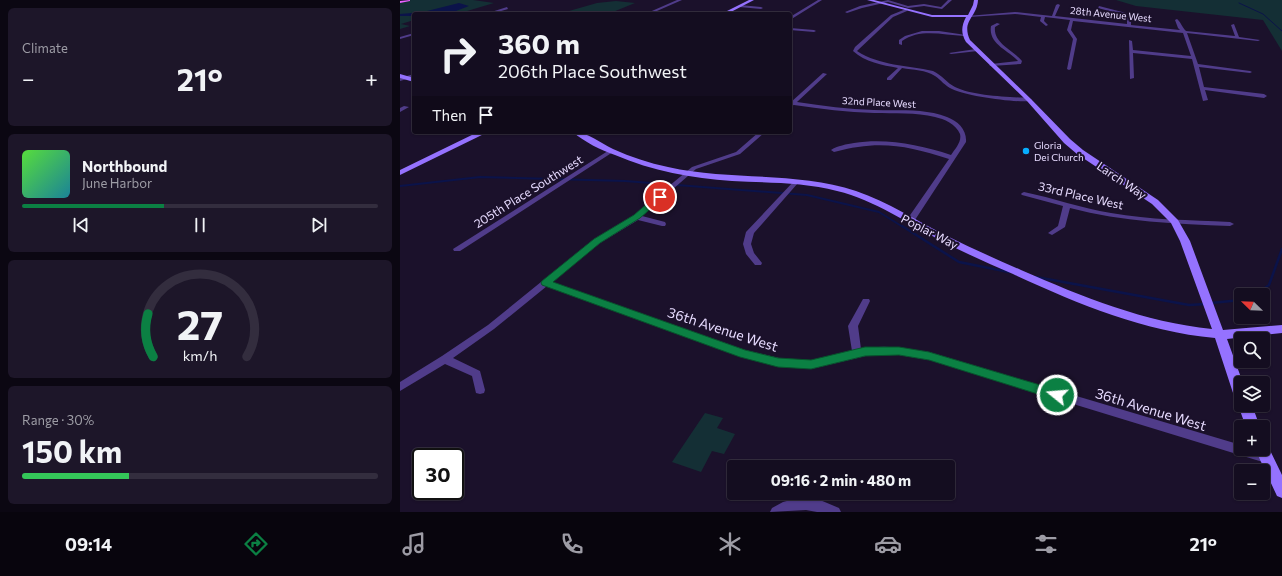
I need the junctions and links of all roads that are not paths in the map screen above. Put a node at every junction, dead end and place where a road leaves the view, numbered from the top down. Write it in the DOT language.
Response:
graph roads {
  1 [pos="408,0"];
  2 [pos="680,0"];
  3 [pos="752,0"];
  4 [pos="820,0"];
  5 [pos="869,0"];
  6 [pos="889,0"];
  7 [pos="950,0"];
  8 [pos="976,0"];
  9 [pos="400,2"];
  10 [pos="880,3"];
  11 [pos="1058,5"];
  12 [pos="740,6"];
  13 [pos="1099,7"];
  14 [pos="507,8"];
  15 [pos="761,8"];
  16 [pos="906,10"];
  17 [pos="494,12"];
  18 [pos="652,12"];
  19 [pos="727,12"];
  20 [pos="847,12"];
  21 [pos="969,16"];
  22 [pos="1044,16"];
  23 [pos="1053,17"];
  24 [pos="792,18"];
  25 [pos="1072,19"];
  26 [pos="1177,20"];
  27 [pos="998,24"];
  28 [pos="1046,25"];
  29 [pos="1129,25"];
  30 [pos="1232,25"];
  31 [pos="792,29"];
  32 [pos="799,30"];
  33 [pos="814,30"];
  34 [pos="1184,32"];
  35 [pos="794,34"];
  36 [pos="412,35"];
  37 [pos="964,35"];
  38 [pos="1236,37"];
  39 [pos="400,38"];
  40 [pos="1258,40"];
  41 [pos="1130,41"];
  42 [pos="901,44"];
  43 [pos="976,50"];
  44 [pos="1131,51"];
  45 [pos="951,53"];
  46 [pos="1193,58"];
  47 [pos="991,65"];
  48 [pos="1196,65"];
  49 [pos="900,68"];
  50 [pos="1069,69"];
  51 [pos="1250,72"];
  52 [pos="825,74"];
  53 [pos="403,77"];
  54 [pos="1132,78"];
  55 [pos="889,79"];
  56 [pos="400,80"];
  57 [pos="1203,88"];
  58 [pos="1264,96"];
  59 [pos="1029,100"];
  60 [pos="1205,100"];
  61 [pos="792,104"];
  62 [pos="406,107"];
  63 [pos="400,110"];
  64 [pos="480,134"];
  65 [pos="581,134"];
  66 [pos="760,134"];
  67 [pos="834,150"];
  68 [pos="611,151"];
  69 [pos="953,158"];
  70 [pos="400,173"];
  71 [pos="687,173"];
  72 [pos="796,182"];
  73 [pos="1024,194"];
  74 [pos="1067,206"];
  75 [pos="637,216"];
  76 [pos="910,221"];
  77 [pos="1175,222"];
  78 [pos="662,224"];
  79 [pos="1230,224"];
  80 [pos="1052,233"];
  81 [pos="457,249"];
  82 [pos="758,263"];
  83 [pos="546,283"];
  84 [pos="866,301"];
  85 [pos="1282,329"];
  86 [pos="1219,334"];
  87 [pos="857,353"];
  88 [pos="445,359"];
  89 [pos="1234,376"];
  90 [pos="400,387"];
  91 [pos="480,390"];
  92 [pos="1234,445"];
  93 [pos="1265,456"];
  94 [pos="1282,491"];
  95 [pos="780,510"];
  96 [pos="835,512"];
  1 -- 9 [label="main road"];
  2 -- 18 [label="street"];
  3 -- 12 [label="main road"];
  4 -- 24 [label="street"];
  5 -- 10 [label="main road, 28th Avenue West"];
  6 -- 7 [label="street"];
  6 -- 10 [label="street"];
  8 -- 21 [label="main road"];
  10 -- 16 [label="main road, 28th Avenue West"];
  10 -- 20 [label="street"];
  11 -- 23 [label="street"];
  12 -- 15 [label="street"];
  12 -- 19 [label="main road"];
  13 -- 29 [label="street"];
  14 -- 17 [label="street"];
  16 -- 21 [label="main road, 28th Avenue West"];
  16 -- 49 [label="street"];
  21 -- 22 [label="street, 28th Avenue West"];
  21 -- 37 [label="main road"];
  22 -- 23 [label="street, 28th Avenue West"];
  22 -- 28 [label="street"];
  23 -- 25 [label="street, 28th Avenue West"];
  25 -- 29 [label="street, 28th Avenue West"];
  25 -- 50 [label="street"];
  26 -- 34 [label="street"];
  27 -- 47 [label="street"];
  29 -- 34 [label="street, 28th Avenue West"];
  30 -- 38 [label="street"];
  31 -- 32 [label="street"];
  32 -- 33 [label="street"];
  32 -- 35 [label="street"];
  34 -- 38 [label="street, 28th Avenue West"];
  34 -- 46 [label="street"];
  36 -- 39 [label="street"];
  37 -- 42 [label="street"];
  37 -- 43 [label="main road, Larch Way"];
  38 -- 40 [label="street, 28th Avenue West"];
  41 -- 44 [label="street"];
  43 -- 45 [label="street"];
  43 -- 47 [label="main road, Larch Way"];
  44 -- 46 [label="street"];
  44 -- 54 [label="street"];
  46 -- 48 [label="street"];
  47 -- 59 [label="main road, Larch Way"];
  48 -- 51 [label="street"];
  48 -- 57 [label="street"];
  49 -- 55 [label="street"];
  49 -- 59 [label="street"];
  52 -- 61 [label="street"];
  53 -- 56 [label="street"];
  57 -- 58 [label="street"];
  57 -- 60 [label="street"];
  59 -- 77 [label="main road, Larch Way"];
  61 -- 69 [label="street, 32nd Place West"];
  62 -- 63 [label="street"];
  64 -- 70 [label="main road"];
  65 -- 68 [label="main road, Poplar Way"];
  66 -- 71 [label="street"];
  67 -- 69 [label="street"];
  68 -- 71 [label="main road, Poplar Way"];
  68 -- 81 [label="street, 205th Place Southwest"];
  69 -- 76 [label="street"];
  71 -- 72 [label="main road, Poplar Way"];
  71 -- 75 [label="street"];
  72 -- 76 [label="main road, Poplar Way"];
  72 -- 82 [label="street"];
  73 -- 74 [label="street, 33rd Place West"];
  74 -- 77 [label="street, 33rd Place West"];
  74 -- 80 [label="street"];
  75 -- 78 [label="street"];
  75 -- 83 [label="street"];
  76 -- 86 [label="main road, Poplar Way"];
  77 -- 79 [label="street, 33rd Place West"];
  77 -- 86 [label="main road, Larch Way"];
  83 -- 87 [label="street, 36th Avenue West"];
  83 -- 88 [label="street"];
  84 -- 87 [label="street"];
  85 -- 86 [label="main road, Poplar Way"];
  86 -- 89 [label="main road, Larch Way"];
  87 -- 92 [label="street, 36th Avenue West"];
  88 -- 90 [label="street"];
  88 -- 91 [label="street"];
  93 -- 94 [label="main road"];
  95 -- 96 [label="street"];
}
